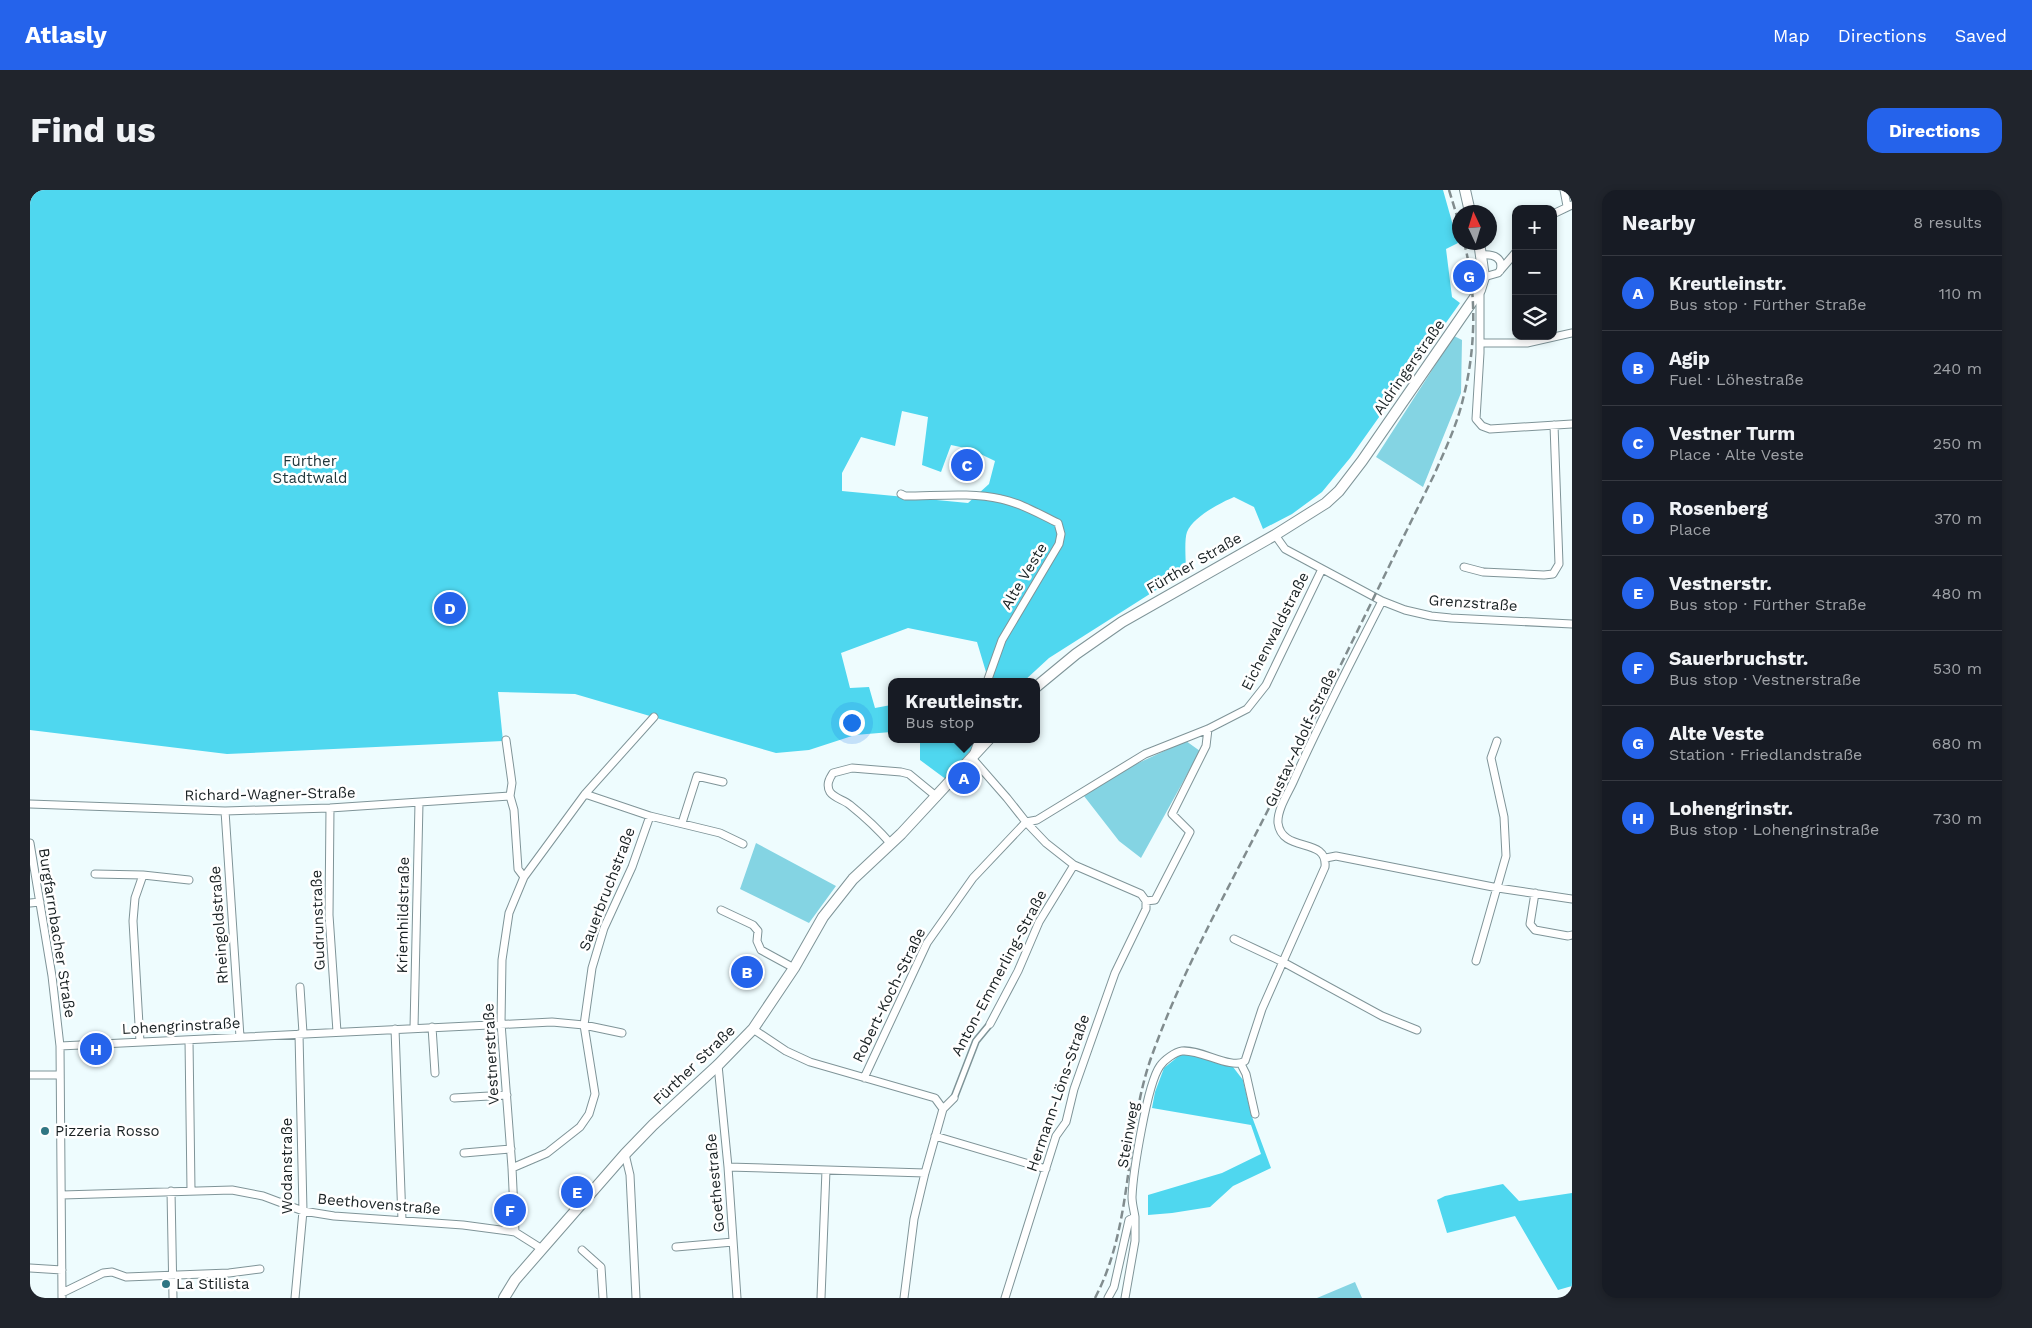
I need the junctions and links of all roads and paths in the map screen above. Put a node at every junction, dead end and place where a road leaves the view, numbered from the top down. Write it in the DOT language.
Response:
graph roads {
  1 [pos="1465,190"];
  2 [pos="1564,190"];
  3 [pos="1468,205"];
  4 [pos="1569,206"];
  5 [pos="1557,212"];
  6 [pos="1481,250"];
  7 [pos="1512,254"];
  8 [pos="1482,255"];
  9 [pos="1497,257"];
  10 [pos="1512,257"];
  11 [pos="1500,272"];
  12 [pos="1484,277"];
  13 [pos="1480,290"];
  14 [pos="1572,333"];
  15 [pos="1480,343"];
  16 [pos="1572,424"];
  17 [pos="1554,425"];
  18 [pos="1362,461"];
  19 [pos="900,494"];
  20 [pos="1275,535"];
  21 [pos="1464,567"];
  22 [pos="1322,569"];
  23 [pos="1382,601"];
  24 [pos="1572,625"];
  25 [pos="988,678"];
  26 [pos="1040,684"];
  27 [pos="654,718"];
  28 [pos="1208,729"];
  29 [pos="506,740"];
  30 [pos="1497,741"];
  31 [pos="978,743"];
  32 [pos="985,743"];
  33 [pos="972,758"];
  34 [pos="723,782"];
  35 [pos="585,794"];
  36 [pos="510,796"];
  37 [pos="937,798"];
  38 [pos="1067,802"];
  39 [pos="419,803"];
  40 [pos="30,804"];
  41 [pos="330,808"];
  42 [pos="226,811"];
  43 [pos="650,816"];
  44 [pos="1026,822"];
  45 [pos="682,823"];
  46 [pos="30,842"];
  47 [pos="743,844"];
  48 [pos="891,844"];
  49 [pos="1326,858"];
  50 [pos="1074,865"];
  51 [pos="95,874"];
  52 [pos="143,875"];
  53 [pos="524,877"];
  54 [pos="189,880"];
  55 [pos="1498,888"];
  56 [pos="1535,893"];
  57 [pos="1572,900"];
  58 [pos="1146,901"];
  59 [pos="40,902"];
  60 [pos="30,903"];
  61 [pos="721,910"];
  62 [pos="1572,935"];
  63 [pos="1234,939"];
  64 [pos="1476,961"];
  65 [pos="1284,962"];
  66 [pos="794,968"];
  67 [pos="300,987"];
  68 [pos="501,1023"];
  69 [pos="990,1024"];
  70 [pos="584,1025"];
  71 [pos="432,1027"];
  72 [pos="414,1028"];
  73 [pos="395,1029"];
  74 [pos="753,1029"];
  75 [pos="1417,1030"];
  76 [pos="337,1032"];
  77 [pos="622,1032"];
  78 [pos="301,1034"];
  79 [pos="240,1037"];
  80 [pos="189,1040"];
  81 [pos="140,1042"];
  82 [pos="60,1046"];
  83 [pos="1243,1062"];
  84 [pos="718,1065"];
  85 [pos="434,1073"];
  86 [pos="30,1075"];
  87 [pos="60,1075"];
  88 [pos="864,1078"];
  89 [pos="507,1095"];
  90 [pos="454,1098"];
  91 [pos="954,1098"];
  92 [pos="943,1109"];
  93 [pos="1255,1114"];
  94 [pos="935,1136"];
  95 [pos="511,1149"];
  96 [pos="464,1153"];
  97 [pos="625,1154"];
  98 [pos="728,1167"];
  99 [pos="512,1168"];
  100 [pos="1046,1169"];
  101 [pos="826,1170"];
  102 [pos="925,1173"];
  103 [pos="191,1190"];
  104 [pos="171,1191"];
  105 [pos="62,1195"];
  106 [pos="303,1211"];
  107 [pos="1134,1217"];
  108 [pos="402,1220"];
  109 [pos="514,1232"];
  110 [pos="734,1242"];
  111 [pos="676,1247"];
  112 [pos="542,1248"];
  113 [pos="582,1250"];
  114 [pos="30,1268"];
  115 [pos="260,1269"];
  116 [pos="62,1270"];
  117 [pos="172,1276"];
  118 [pos="1114,1287"];
  119 [pos="1126,1294"];
  120 [pos="62,1296"];
  121 [pos="173,1298"];
  122 [pos="295,1298"];
  123 [pos="504,1298"];
  124 [pos="603,1298"];
  125 [pos="636,1298"];
  126 [pos="738,1298"];
  127 [pos="821,1298"];
  128 [pos="904,1298"];
  129 [pos="1005,1298"];
  130 [pos="1108,1298"];
  1 -- 3 [label="main road"];
  2 -- 4 [label="street"];
  4 -- 5 [label="street"];
  6 -- 8 [label="main road"];
  7 -- 9 [label="street"];
  8 -- 9 [label="street"];
  8 -- 12 [label="main road"];
  9 -- 11 [label="street"];
  10 -- 11 [label="street"];
  11 -- 12 [label="street"];
  12 -- 13 [label="main road, Aldringerstraße"];
  13 -- 15 [label="street"];
  13 -- 18 [label="main road, Aldringerstraße"];
  14 -- 15 [label="street"];
  15 -- 17 [label="street"];
  16 -- 17 [label="street"];
  17 -- 21 [label="street"];
  18 -- 20 [label="main road, Fürther Straße"];
  19 -- 25 [label="street, Alte Veste"];
  20 -- 22 [label="street, Grenzstraße"];
  20 -- 26 [label="main road, Fürther Straße"];
  22 -- 23 [label="street, Grenzstraße"];
  22 -- 28 [label="street, Eichenwaldstraße"];
  23 -- 24 [label="street, Grenzstraße"];
  23 -- 49 [label="street, Gustav-Adolf-Straße"];
  27 -- 35 [label="street, Vestnerstraße"];
  28 -- 38 [label="street, Eichenwaldstraße"];
  28 -- 58 [label="street"];
  29 -- 36 [label="street"];
  30 -- 55 [label="street"];
  31 -- 33 [label="street"];
  32 -- 33 [label="main road, Fürther Straße"];
  33 -- 37 [label="main road, Fürther Straße"];
  33 -- 44 [label="street"];
  34 -- 45 [label="street"];
  35 -- 43 [label="street"];
  35 -- 53 [label="street, Vestnerstraße"];
  36 -- 39 [label="street, Richard-Wagner-Straße"];
  36 -- 53 [label="street"];
  37 -- 48 [label="main road, Fürther Straße"];
  37 -- 48 [label="street"];
  38 -- 44 [label="street, Robert-Koch-Straße"];
  39 -- 41 [label="street, Richard-Wagner-Straße"];
  39 -- 72 [label="street, Kriemhildstraße"];
  40 -- 42 [label="street, Richard-Wagner-Straße"];
  41 -- 42 [label="street, Richard-Wagner-Straße"];
  41 -- 76 [label="street, Gudrunstraße"];
  42 -- 79 [label="street, Rheingoldstraße"];
  43 -- 45 [label="street"];
  43 -- 70 [label="street, Sauerbruchstraße"];
  44 -- 50 [label="street"];
  44 -- 88 [label="street, Robert-Koch-Straße"];
  45 -- 47 [label="street"];
  46 -- 59 [label="street, Burgfarrnbacher Straße"];
  48 -- 66 [label="main road, Fürther Straße"];
  49 -- 55 [label="street"];
  49 -- 65 [label="street"];
  50 -- 58 [label="street"];
  50 -- 69 [label="street, Anton-Emmerling-Straße"];
  51 -- 52 [label="street"];
  52 -- 54 [label="street"];
  52 -- 81 [label="street"];
  53 -- 68 [label="street, Vestnerstraße"];
  55 -- 56 [label="street"];
  55 -- 64 [label="street"];
  56 -- 57 [label="street"];
  56 -- 62 [label="street"];
  58 -- 100 [label="street, Hermann-Löns-Straße"];
  59 -- 60 [label="street"];
  59 -- 82 [label="street, Burgfarrnbacher Straße"];
  61 -- 66 [label="street"];
  63 -- 65 [label="street"];
  65 -- 75 [label="street"];
  65 -- 83 [label="street"];
  66 -- 74 [label="main road, Fürther Straße"];
  67 -- 78 [label="street"];
  68 -- 70 [label="street, Lohengrinstraße"];
  68 -- 71 [label="street, Lohengrinstraße"];
  68 -- 89 [label="street, Vestnerstraße"];
  69 -- 91 [label="street, Anton-Emmerling-Straße"];
  70 -- 77 [label="street, Lohengrinstraße"];
  70 -- 99 [label="street, Sauerbruchstraße"];
  71 -- 72 [label="street, Lohengrinstraße"];
  71 -- 85 [label="street"];
  72 -- 73 [label="street, Lohengrinstraße"];
  73 -- 76 [label="street, Lohengrinstraße"];
  73 -- 108 [label="street"];
  74 -- 84 [label="main road, Fürther Straße"];
  74 -- 88 [label="street"];
  76 -- 78 [label="street, Lohengrinstraße"];
  78 -- 79 [label="street, Lohengrinstraße"];
  78 -- 106 [label="street, Wodanstraße"];
  79 -- 80 [label="street, Lohengrinstraße"];
  80 -- 81 [label="street, Lohengrinstraße"];
  80 -- 103 [label="street"];
  81 -- 82 [label="street, Lohengrinstraße"];
  82 -- 87 [label="street, Burgfarrnbacher Straße"];
  83 -- 93 [label="street"];
  83 -- 107 [label="street, Steinweg"];
  84 -- 97 [label="main road, Fürther Straße"];
  84 -- 98 [label="street, Goethestraße"];
  86 -- 87 [label="street"];
  87 -- 105 [label="street, Burgfarrnbacher Straße"];
  88 -- 92 [label="street"];
  89 -- 90 [label="street"];
  89 -- 95 [label="street, Vestnerstraße"];
  91 -- 92 [label="street, Anton-Emmerling-Straße"];
  92 -- 94 [label="street, Anton-Emmerling-Straße"];
  94 -- 100 [label="street"];
  94 -- 102 [label="street, Anton-Emmerling-Straße"];
  95 -- 96 [label="street"];
  95 -- 99 [label="street, Vestnerstraße"];
  97 -- 112 [label="main road, Fürther Straße"];
  97 -- 125 [label="street"];
  98 -- 101 [label="street"];
  98 -- 110 [label="street, Goethestraße"];
  99 -- 109 [label="street, Vestnerstraße"];
  100 -- 129 [label="street, Hermann-Löns-Straße"];
  101 -- 102 [label="street"];
  101 -- 127 [label="street"];
  102 -- 128 [label="street, Anton-Emmerling-Straße"];
  103 -- 104 [label="street, Beethovenstraße"];
  103 -- 106 [label="street, Beethovenstraße"];
  104 -- 105 [label="street, Beethovenstraße"];
  104 -- 117 [label="street"];
  105 -- 116 [label="street, Burgfarrnbacher Straße"];
  106 -- 108 [label="street, Beethovenstraße"];
  106 -- 122 [label="street, Wodanstraße"];
  107 -- 118 [label="street, Steinweg"];
  107 -- 119 [label="street"];
  108 -- 109 [label="street, Beethovenstraße"];
  109 -- 112 [label="street, Beethovenstraße"];
  110 -- 111 [label="street"];
  110 -- 126 [label="street, Goethestraße"];
  112 -- 123 [label="main road, Fürther Straße"];
  113 -- 124 [label="street"];
  114 -- 116 [label="street"];
  115 -- 117 [label="street"];
  116 -- 120 [label="street, Burgfarrnbacher Straße"];
  117 -- 120 [label="street"];
  117 -- 121 [label="street"];
  118 -- 119 [label="street"];
  118 -- 130 [label="street, Steinweg"];
}
